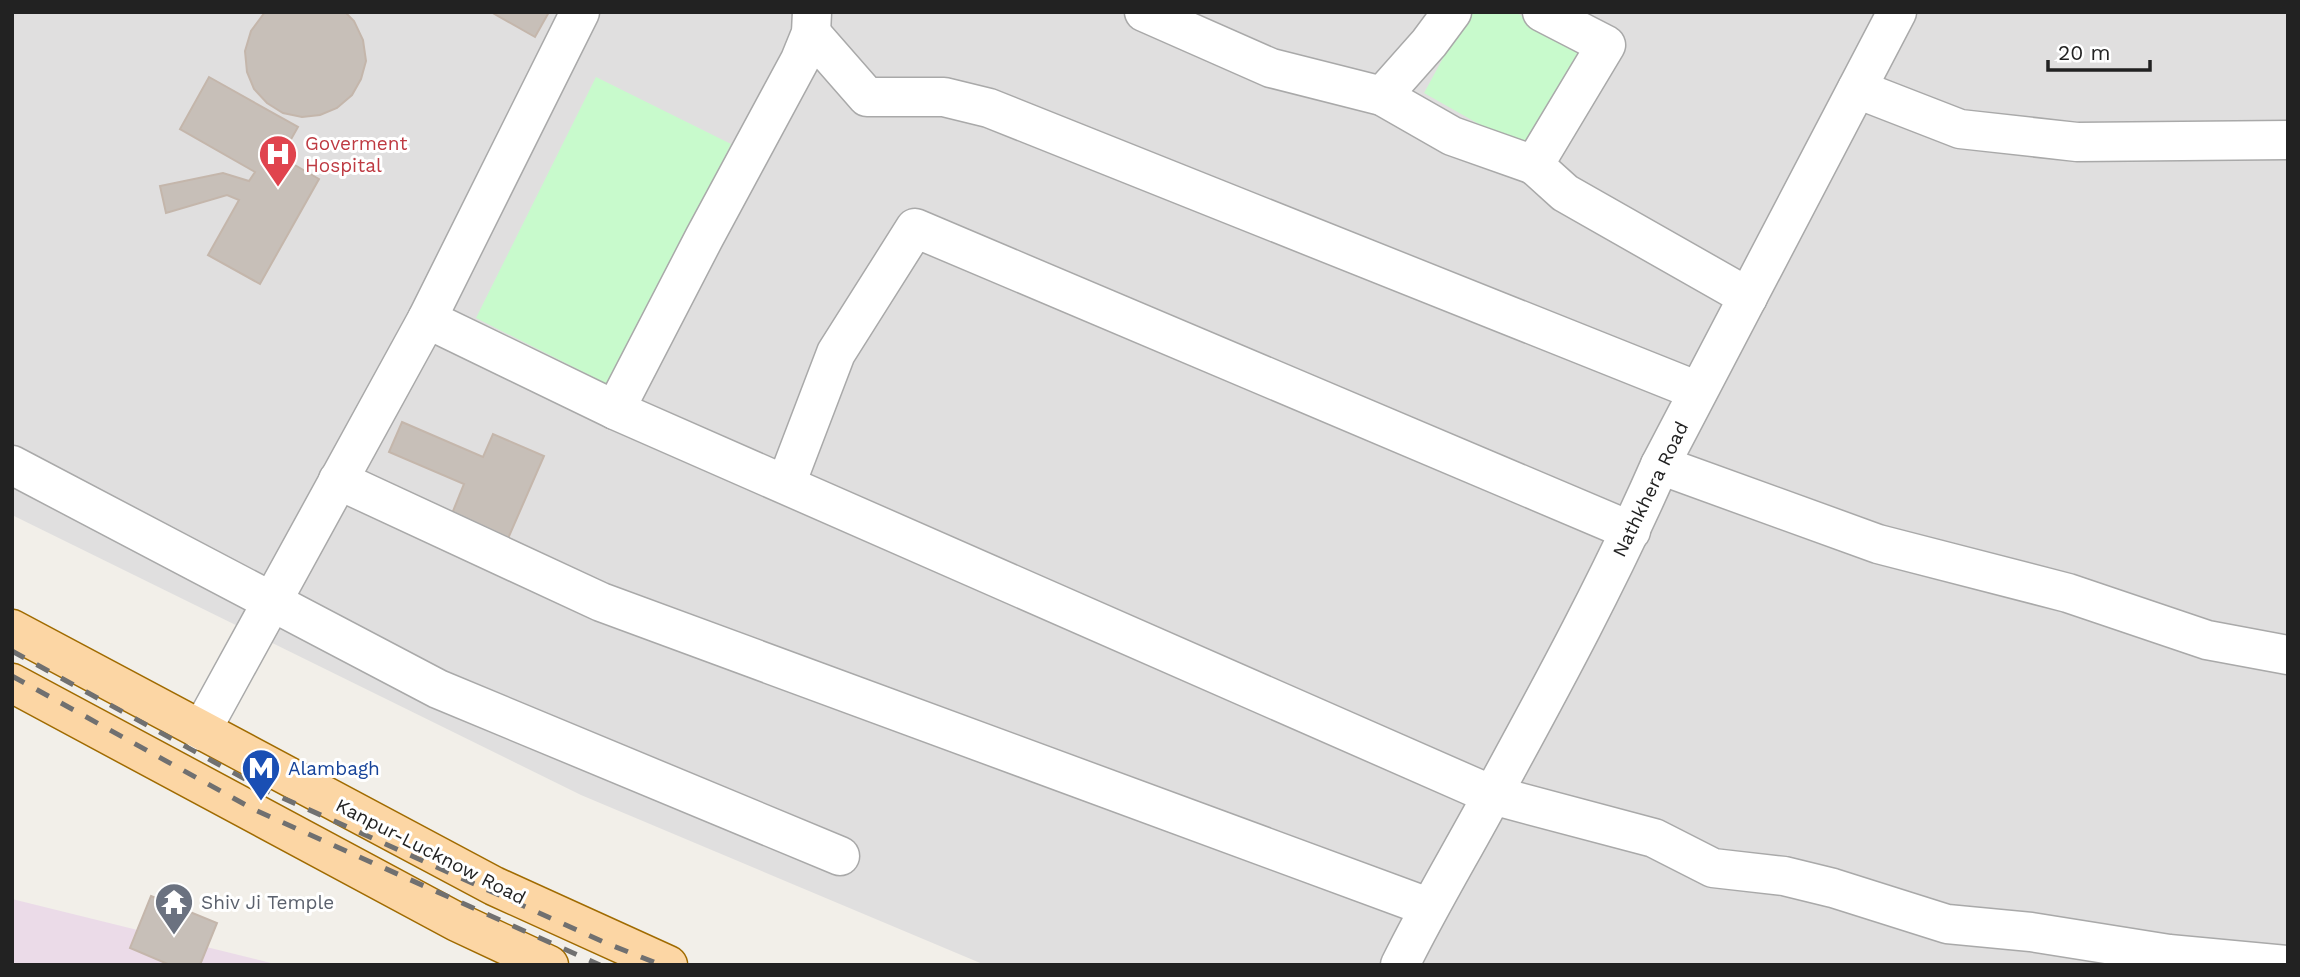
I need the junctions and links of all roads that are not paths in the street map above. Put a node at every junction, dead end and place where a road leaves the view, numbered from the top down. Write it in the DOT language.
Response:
graph roads {
  1 [pos="580,12"];
  2 [pos="1144,12"];
  3 [pos="1452,12"];
  4 [pos="1542,12"];
  5 [pos="1897,12"];
  6 [pos="812,22"];
  7 [pos="1857,89"];
  8 [pos="1381,96"];
  9 [pos="2288,140"];
  10 [pos="1534,165"];
  11 [pos="1748,297"];
  12 [pos="427,319"];
  13 [pos="1698,391"];
  14 [pos="615,410"];
  15 [pos="1660,464"];
  16 [pos="12,465"];
  17 [pos="338,480"];
  18 [pos="786,484"];
  19 [pos="1631,531"];
  20 [pos="272,600"];
  21 [pos="12,629"];
  22 [pos="2288,655"];
  23 [pos="12,683"];
  24 [pos="201,731"];
  25 [pos="1492,795"];
  26 [pos="840,856"];
  27 [pos="1428,907"];
  28 [pos="549,965"];
  29 [pos="668,965"];
  30 [pos="1400,965"];
  31 [pos="2288,965"];
  1 -- 12 [label="street"];
  2 -- 8 [label="street"];
  3 -- 8 [label="street"];
  4 -- 10 [label="street"];
  5 -- 7 [label="street, Nathkhera Road"];
  6 -- 13 [label="street"];
  6 -- 14 [label="street"];
  7 -- 9 [label="street"];
  7 -- 11 [label="street, Nathkhera Road"];
  8 -- 10 [label="street"];
  10 -- 11 [label="street"];
  11 -- 13 [label="street, Nathkhera Road"];
  12 -- 14 [label="street"];
  12 -- 17 [label="street"];
  13 -- 15 [label="street, Nathkhera Road"];
  14 -- 18 [label="street"];
  15 -- 19 [label="street, Nathkhera Road"];
  15 -- 22 [label="street"];
  16 -- 20 [label="street"];
  17 -- 20 [label="street"];
  17 -- 27 [label="street"];
  18 -- 19 [label="street"];
  18 -- 25 [label="street"];
  19 -- 25 [label="street, Nathkhera Road"];
  20 -- 24 [label="street"];
  20 -- 26 [label="street"];
  21 -- 24 [label="main road, Kanpur-Lucknow Road"];
  23 -- 28 [label="main road"];
  24 -- 29 [label="main road, Kanpur-Lucknow Road"];
  25 -- 27 [label="street, Nathkhera Road"];
  25 -- 31 [label="street"];
  27 -- 30 [label="street, Nathkhera Road"];
}
